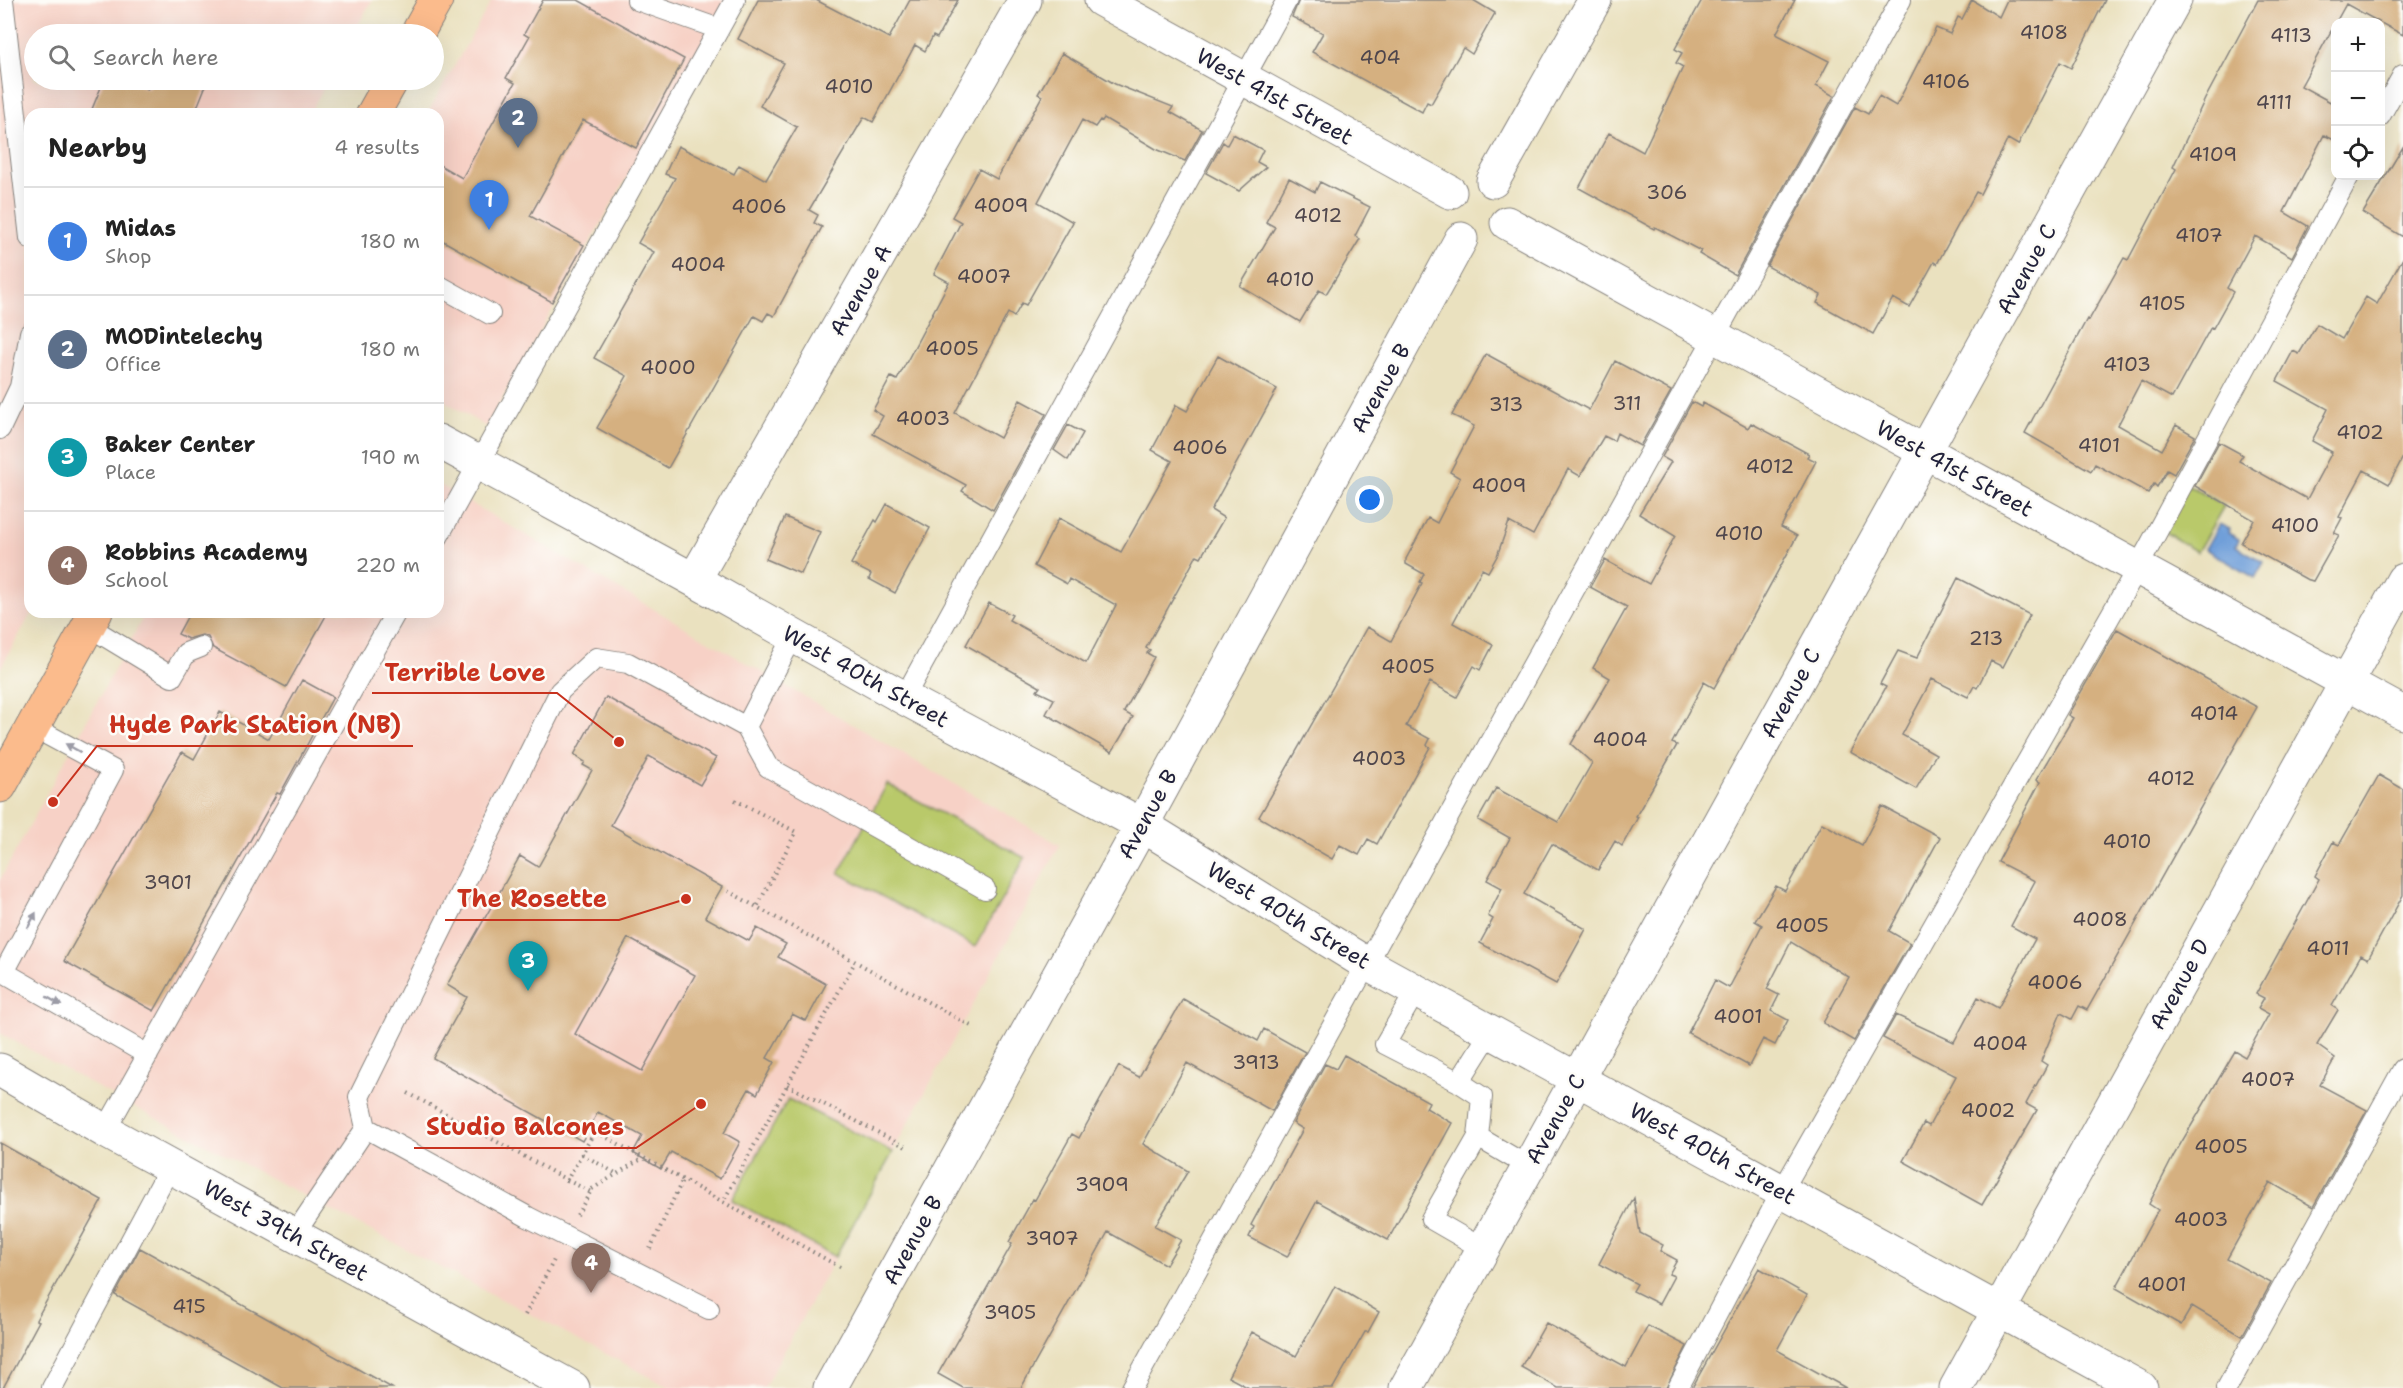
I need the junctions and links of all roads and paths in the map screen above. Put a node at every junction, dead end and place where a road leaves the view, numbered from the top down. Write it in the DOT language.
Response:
graph roads {
  1 [pos="3,0"];
  2 [pos="436,0"];
  3 [pos="637,0"];
  4 [pos="735,0"];
  5 [pos="1025,0"];
  6 [pos="1101,0"];
  7 [pos="1287,0"];
  8 [pos="1595,0"];
  9 [pos="1901,0"];
  10 [pos="2175,0"];
  11 [pos="423,24"];
  12 [pos="719,29"];
  13 [pos="2403,75"];
  14 [pos="1244,78"];
  15 [pos="386,90"];
  16 [pos="2385,107"];
  17 [pos="376,108"];
  18 [pos="2347,180"];
  19 [pos="1493,181"];
  20 [pos="24,185"];
  21 [pos="1450,192"];
  22 [pos="1507,224"];
  23 [pos="1461,239"];
  24 [pos="444,288"];
  25 [pos="490,314"];
  26 [pos="1715,336"];
  27 [pos="24,365"];
  28 [pos="0,429"];
  29 [pos="444,444"];
  30 [pos="1925,451"];
  31 [pos="479,464"];
  32 [pos="444,526"];
  33 [pos="2137,569"];
  34 [pos="694,580"];
  35 [pos="2403,580"];
  36 [pos="393,618"];
  37 [pos="92,619"];
  38 [pos="793,636"];
  39 [pos="190,646"];
  40 [pos="2346,682"];
  41 [pos="904,698"];
  42 [pos="2403,713"];
  43 [pos="33,727"];
  44 [pos="746,727"];
  45 [pos="0,786"];
  46 [pos="735,800"];
  47 [pos="1142,825"];
  48 [pos="985,889"];
  49 [pos="728,891"];
  50 [pos="757,907"];
  51 [pos="855,962"];
  52 [pos="1367,964"];
  53 [pos="2,971"];
  54 [pos="1416,991"];
  55 [pos="973,1027"];
  56 [pos="1491,1031"];
  57 [pos="148,1055"];
  58 [pos="2403,1069"];
  59 [pos="0,1070"];
  60 [pos="1578,1079"];
  61 [pos="1459,1082"];
  62 [pos="788,1085"];
  63 [pos="408,1093"];
  64 [pos="366,1128"];
  65 [pos="105,1131"];
  66 [pos="1478,1137"];
  67 [pos="906,1147"];
  68 [pos="582,1154"];
  69 [pos="643,1158"];
  70 [pos="170,1167"];
  71 [pos="1529,1167"];
  72 [pos="617,1174"];
  73 [pos="683,1179"];
  74 [pos="567,1180"];
  75 [pos="1782,1191"];
  76 [pos="591,1192"];
  77 [pos="723,1202"];
  78 [pos="574,1220"];
  79 [pos="294,1235"];
  80 [pos="1483,1249"];
  81 [pos="554,1259"];
  82 [pos="840,1267"];
  83 [pos="639,1273"];
  84 [pos="709,1309"];
  85 [pos="1999,1310"];
  86 [pos="525,1315"];
  87 [pos="52,1388"];
  88 [pos="573,1388"];
  89 [pos="830,1388"];
  90 [pos="1132,1388"];
  91 [pos="1406,1388"];
  92 [pos="1678,1388"];
  93 [pos="1956,1388"];
  94 [pos="2141,1388"];
  95 [pos="2227,1388"];
  1 -- 20 [label="lane"];
  2 -- 11 [label="main road"];
  3 -- 12 [label="lane"];
  4 -- 12 [label="lane"];
  5 -- 34 [label="street, Avenue A"];
  6 -- 14 [label="street, West 41st Street"];
  7 -- 14 [label="lane"];
  8 -- 19 [label="street"];
  9 -- 26 [label="lane"];
  10 -- 30 [label="street, Avenue C"];
  12 -- 31 [label="lane"];
  13 -- 16 [label="lane"];
  14 -- 21 [label="street, West 41st Street"];
  14 -- 41 [label="lane"];
  15 -- 17 [label="main road"];
  18 -- 33 [label="lane"];
  19 -- 21 [label="street"];
  19 -- 22 [label="street"];
  21 -- 23 [label="street"];
  22 -- 23 [label="street"];
  22 -- 26 [label="street, West 41st Street"];
  23 -- 47 [label="street, Avenue B"];
  24 -- 25 [label="lane"];
  26 -- 30 [label="street, West 41st Street"];
  26 -- 52 [label="lane"];
  27 -- 28 [label="lane"];
  29 -- 31 [label="street, West 40th Street"];
  30 -- 33 [label="street, West 41st Street"];
  30 -- 60 [label="street, Avenue C"];
  31 -- 32 [label="lane"];
  31 -- 34 [label="street, West 40th Street"];
  33 -- 40 [label="street, West 41st Street"];
  33 -- 75 [label="lane"];
  34 -- 38 [label="street, West 40th Street"];
  35 -- 40 [label="street, Avenue D"];
  36 -- 57 [label="lane"];
  37 -- 39 [label="lane"];
  37 -- 43 [label="main road"];
  38 -- 41 [label="street, West 40th Street"];
  38 -- 44 [label="lane"];
  40 -- 42 [label="street, West 41st Street"];
  40 -- 85 [label="street, Avenue D"];
  41 -- 47 [label="street, West 40th Street"];
  43 -- 45 [label="main road"];
  53 -- 43 [label="lane, one-way"];
  44 -- 48 [label="lane"];
  44 -- 64 [label="lane"];
  46 -- 50 [label="path"];
  47 -- 52 [label="street, West 40th Street"];
  47 -- 89 [label="street, Avenue B"];
  49 -- 50 [label="path"];
  50 -- 51 [label="path"];
  51 -- 55 [label="path"];
  51 -- 62 [label="path"];
  52 -- 54 [label="street, West 40th Street"];
  52 -- 90 [label="lane"];
  53 -- 57 [label="lane, one-way"];
  54 -- 56 [label="street, West 40th Street"];
  54 -- 61 [label="lane"];
  56 -- 60 [label="street, West 40th Street"];
  56 -- 61 [label="lane"];
  57 -- 65 [label="lane"];
  58 -- 95 [label="lane"];
  59 -- 65 [label="street, West 39th Street"];
  60 -- 71 [label="street, Avenue C"];
  60 -- 75 [label="street, West 40th Street"];
  61 -- 66 [label="lane"];
  62 -- 67 [label="path"];
  62 -- 77 [label="path"];
  63 -- 74 [label="path"];
  64 -- 79 [label="lane"];
  64 -- 83 [label="lane"];
  65 -- 70 [label="street, West 39th Street"];
  66 -- 71 [label="lane"];
  66 -- 80 [label="lane"];
  68 -- 69 [label="path"];
  68 -- 72 [label="path"];
  68 -- 74 [label="path"];
  69 -- 72 [label="path"];
  69 -- 73 [label="path"];
  70 -- 79 [label="street, West 39th Street"];
  70 -- 87 [label="lane"];
  71 -- 80 [label="street, Avenue C"];
  72 -- 76 [label="path"];
  73 -- 77 [label="path"];
  73 -- 83 [label="path"];
  74 -- 76 [label="path"];
  75 -- 85 [label="street, West 40th Street"];
  75 -- 92 [label="lane"];
  76 -- 78 [label="path"];
  77 -- 82 [label="path"];
  79 -- 88 [label="street, West 39th Street"];
  80 -- 91 [label="street, Avenue C"];
  81 -- 86 [label="path"];
  83 -- 84 [label="lane"];
  85 -- 93 [label="street, Avenue D"];
  85 -- 94 [label="street, West 40th Street"];
}
